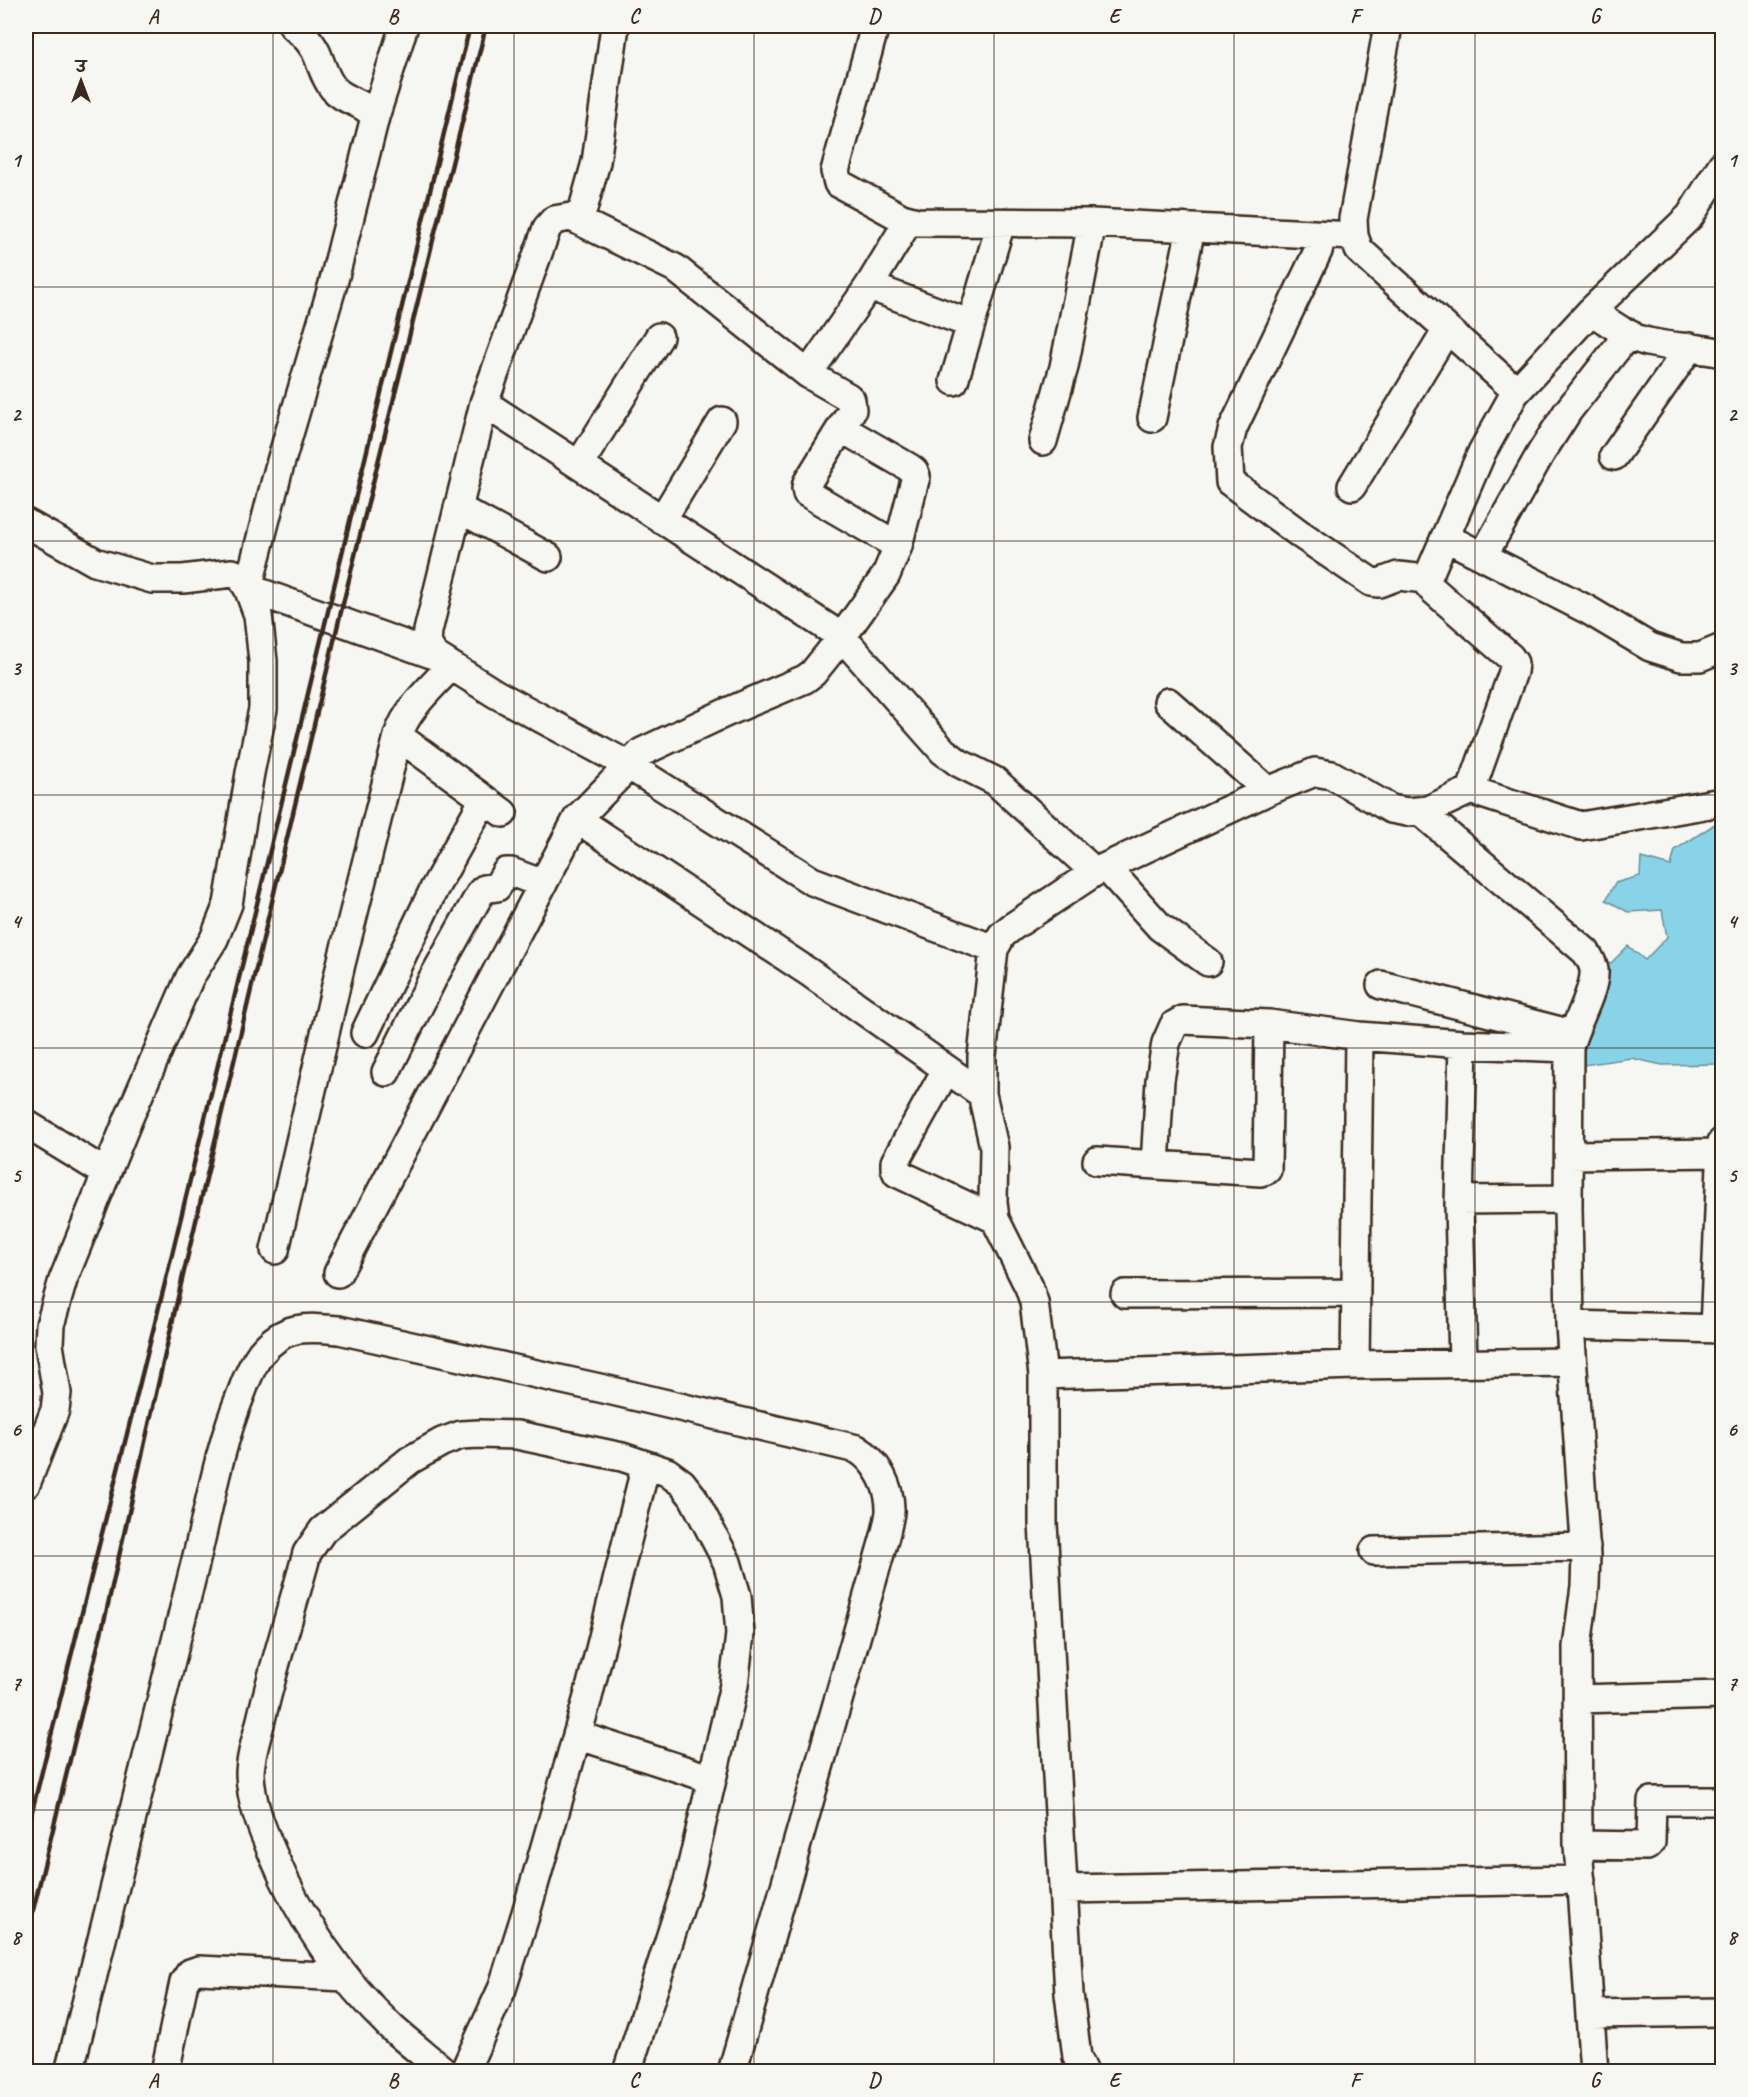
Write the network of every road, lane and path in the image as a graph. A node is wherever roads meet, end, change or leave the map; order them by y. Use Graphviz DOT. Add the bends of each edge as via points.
graph roads {
  1 [pos="293,26"];
  2 [pos="404,26"];
  3 [pos="615,26"];
  4 [pos="875,26"];
  5 [pos="1388,26"];
  6 [pos="375,117"];
  7 [pos="1722,165"];
  8 [pos="580,220"];
  9 [pos="909,220"];
  10 [pos="1001,223"];
  11 [pos="1092,224"];
  12 [pos="1191,228"];
  13 [pos="1322,235"];
  14 [pos="1354,236"];
  15 [pos="868,286"];
  16 [pos="1591,311"];
  17 [pos="971,324"];
  18 [pos="1447,329"];
  19 [pos="1629,333"];
  20 [pos="659,337"];
  21 [pos="1690,347"];
  22 [pos="1722,354"];
  23 [pos="808,374"];
  24 [pos="954,381"];
  25 [pos="1515,393"];
  26 [pos="484,403"];
  27 [pos="1152,418"];
  28 [pos="722,421"];
  29 [pos="841,428"];
  30 [pos="1043,441"];
  31 [pos="1614,456"];
  32 [pos="579,465"];
  33 [pos="1352,486"];
  34 [pos="458,508"];
  35 [pos="662,520"];
  36 [pos="26,523"];
  37 [pos="1445,537"];
  38 [pos="898,546"];
  39 [pos="1483,556"];
  40 [pos="548,558"];
  41 [pos="1427,579"];
  42 [pos="248,588"];
  43 [pos="842,637"];
  44 [pos="1722,648"];
  45 [pos="443,660"];
  46 [pos="1168,702"];
  47 [pos="398,736"];
  48 [pos="628,765"];
  49 [pos="1473,789"];
  50 [pos="1268,790"];
  51 [pos="1722,802"];
  52 [pos="1421,812"];
  53 [pos="577,819"];
  54 [pos="1101,869"];
  55 [pos="543,884"];
  56 [pos="994,949"];
  57 [pos="1208,962"];
  58 [pos="1381,985"];
  59 [pos="1269,1024"];
  60 [pos="365,1033"];
  61 [pos="1359,1036"];
  62 [pos="1571,1041"];
  63 [pos="1463,1044"];
  64 [pos="946,1070"];
  65 [pos="386,1072"];
  66 [pos="982,1094"];
  67 [pos="26,1124"];
  68 [pos="1722,1142"];
  69 [pos="1722,1153"];
  70 [pos="1569,1155"];
  71 [pos="1097,1161"];
  72 [pos="1155,1165"];
  73 [pos="106,1173"];
  74 [pos="1568,1199"];
  75 [pos="1459,1200"];
  76 [pos="995,1219"];
  77 [pos="275,1250"];
  78 [pos="338,1273"];
  79 [pos="1356,1293"];
  80 [pos="1125,1294"];
  81 [pos="1570,1325"];
  82 [pos="1718,1329"];
  83 [pos="1572,1362"];
  84 [pos="1463,1363"];
  85 [pos="1355,1365"];
  86 [pos="1043,1375"];
  87 [pos="646,1465"];
  88 [pos="26,1484"];
  89 [pos="1586,1547"];
  90 [pos="1374,1551"];
  91 [pos="1722,1695"];
  92 [pos="1576,1699"];
  93 [pos="577,1735"];
  94 [pos="712,1779"];
  95 [pos="1722,1801"];
  96 [pos="1578,1845"];
  97 [pos="1581,1880"];
  98 [pos="1063,1889"];
  99 [pos="346,1977"];
  100 [pos="1722,2013"];
  101 [pos="1590,2014"];
  102 [pos="69,2072"];
  103 [pos="165,2072"];
  104 [pos="445,2072"];
  105 [pos="464,2072"];
  106 [pos="627,2072"];
  107 [pos="732,2072"];
  108 [pos="1084,2072"];
  109 [pos="1594,2072"];
  1 -- 6 [label="street" via="307,37 334,89 368,108"];
  2 -- 6 [label="street"];
  3 -- 8 [label="street" via="596,162"];
  4 -- 9 [label="street" via="834,171 838,183"];
  5 -- 14 [label="street" via="1353,219"];
  6 -- 42 [label="street"];
  7 -- 16 [label="street" via="1690,216"];
  8 -- 23 [label="street" via="675,268"];
  8 -- 26 [label="street" via="554,220 547,228"];
  9 -- 10 [label="street"];
  9 -- 15 [label="street"];
  10 -- 11 [label="street"];
  10 -- 17 [label="street"];
  11 -- 12 [label="street"];
  11 -- 30 [label="street" via="1064,367"];
  12 -- 13 [label="street"];
  12 -- 27 [label="street"];
  13 -- 14 [label="street"];
  13 -- 41 [label="street" via="1318,251 1233,428 1228,447 1230,482 1371,582 1398,576"];
  14 -- 18 [label="street" via="1359,250"];
  15 -- 17 [label="street"];
  15 -- 23 [label="street"];
  16 -- 19 [label="street"];
  16 -- 25 [label="street"];
  17 -- 24 [label="street"];
  18 -- 25 [label="street"];
  18 -- 33 [label="street"];
  19 -- 21 [label="street" via="1647,342"];
  19 -- 39 [label="street" via="1568,411"];
  20 -- 32 [label="street"];
  21 -- 22 [label="street"];
  21 -- 31 [label="street"];
  23 -- 29 [label="street" via="851,400 852,410"];
  25 -- 37 [label="street" via="1482,452"];
  26 -- 32 [label="street"];
  26 -- 34 [label="street"];
  28 -- 35 [label="street"];
  29 -- 38 [label="street" via="914,471 916,477"];
  29 -- 38 [label="street" via="807,483 807,493"];
  32 -- 35 [label="street"];
  34 -- 40 [label="street"];
  34 -- 45 [label="street" via="428,631 427,643"];
  35 -- 43 [label="street"];
  36 -- 42 [label="street" via="94,562 152,579 232,573 240,576"];
  37 -- 39 [label="street"];
  37 -- 41 [label="street"];
  38 -- 43 [label="street" via="886,576"];
  39 -- 44 [label="street" via="1650,647 1681,657 1700,657"];
  41 -- 49 [label="street" via="1432,590 1514,663"];
  42 -- 45 [label="street"];
  42 -- 73 [label="street" via="258,615 263,709 228,904 214,939 190,976"];
  43 -- 48 [label="street" via="805,679 642,752"];
  43 -- 54 [label="street" via="943,751 995,781"];
  45 -- 47 [label="street"];
  45 -- 48 [label="street" via="496,694"];
  46 -- 50 [label="street"];
  47 -- 60 [label="street" via="494,806 434,889"];
  47 -- 77 [label="street"];
  48 -- 53 [label="street"];
  48 -- 56 [label="street" via="812,881"];
  49 -- 51 [label="street" via="1581,826"];
  49 -- 52 [label="street"];
  50 -- 52 [label="street" via="1324,772 1391,808"];
  50 -- 54 [label="street"];
  52 -- 62 [label="street" via="1586,952 1594,971 1592,986"];
  53 -- 55 [label="street"];
  53 -- 64 [label="street" via="810,973"];
  54 -- 56 [label="street" via="1002,934"];
  54 -- 57 [label="street" via="1160,927"];
  55 -- 65 [label="street" via="506,872 497,887 481,892"];
  55 -- 78 [label="street"];
  56 -- 66 [label="street" via="982,1056"];
  58 -- 62 [label="street"];
  59 -- 61 [label="street"];
  59 -- 72 [label="street" via="1184,1020 1174,1024 1166,1043 1160,1080"];
  59 -- 72 [label="street" via="1267,1170"];
  61 -- 63 [label="street"];
  61 -- 79 [label="street"];
  62 -- 63 [label="street"];
  62 -- 70 [label="street"];
  63 -- 75 [label="street"];
  64 -- 66 [label="street"];
  64 -- 76 [label="street" via="895,1168 897,1173"];
  66 -- 76 [label="street" via="994,1147"];
  67 -- 73 [label="street"];
  68 -- 69 [label="street"];
  69 -- 70 [label="street"];
  69 -- 82 [label="street"];
  70 -- 74 [label="street"];
  71 -- 72 [label="street"];
  73 -- 88 [label="street" via="63,1280 50,1325 55,1410"];
  74 -- 75 [label="street"];
  74 -- 81 [label="street"];
  75 -- 84 [label="street"];
  76 -- 86 [label="street" via="1034,1302"];
  79 -- 80 [label="street"];
  79 -- 85 [label="street"];
  81 -- 82 [label="street"];
  81 -- 83 [label="street"];
  83 -- 84 [label="street"];
  83 -- 89 [label="street"];
  84 -- 85 [label="street"];
  85 -- 86 [label="street"];
  86 -- 98 [label="street" via="1043,1523"];
  87 -- 93 [label="street"];
  87 -- 94 [label="street" via="667,1472 693,1497 728,1562 737,1596 740,1634 734,1685"];
  87 -- 99 [label="street" via="517,1435 460,1435 410,1460 323,1530 312,1544 273,1672 250,1772 259,1821 285,1884"];
  89 -- 90 [label="street"];
  89 -- 92 [label="street"];
  91 -- 92 [label="street"];
  92 -- 96 [label="street"];
  93 -- 94 [label="street"];
  93 -- 105 [label="street" via="502,1989"];
  94 -- 106 [label="street" via="688,1882"];
  95 -- 96 [label="street" via="1652,1801 1651,1842 1647,1846"];
  96 -- 97 [label="street"];
  97 -- 98 [label="street"];
  97 -- 101 [label="street"];
  98 -- 108 [label="street" via="1069,1994 1077,2057"];
  99 -- 103 [label="street" via="199,1970 190,1973 184,1982"];
  99 -- 104 [label="street" via="393,2029"];
  100 -- 101 [label="street"];
  101 -- 109 [label="street"];
  102 -- 107 [label="street" via="219,1455 244,1384 260,1355 272,1341 305,1327 339,1330 857,1449 868,1456 882,1478 890,1511 885,1536"];
}
